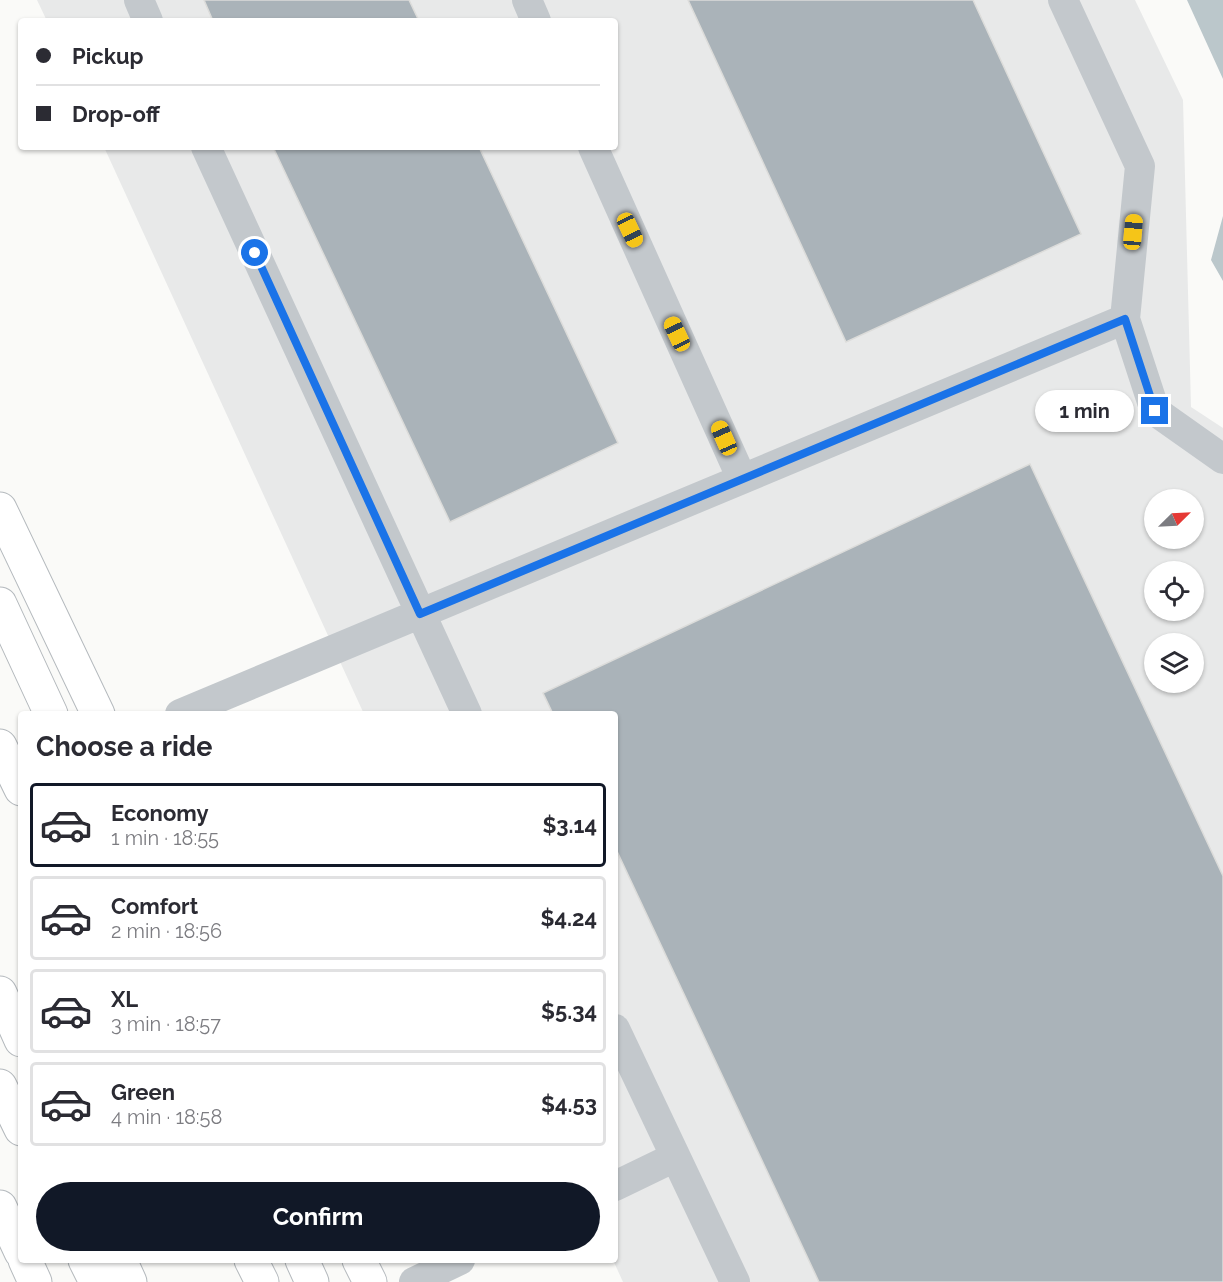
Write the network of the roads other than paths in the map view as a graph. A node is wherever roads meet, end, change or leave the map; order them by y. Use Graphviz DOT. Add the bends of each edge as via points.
graph roads {
  1 [pos="139,0"];
  2 [pos="527,0"];
  3 [pos="1063,0"];
  4 [pos="147,18"];
  5 [pos="535,18"];
  6 [pos="207,150"];
  7 [pos="594,150"];
  8 [pos="1125,319"];
  9 [pos="1223,459"];
  10 [pos="742,479"];
  11 [pos="0,509"];
  12 [pos="0,604"];
  13 [pos="420,614"];
  14 [pos="50,711"];
  15 [pos="97,711"];
  16 [pos="187,711"];
  17 [pos="466,711"];
  18 [pos="0,746"];
  19 [pos="18,783"];
  20 [pos="0,993"];
  21 [pos="18,1033"];
  22 [pos="618,1035"];
  23 [pos="0,1086"];
  24 [pos="18,1123"];
  25 [pos="675,1157"];
  26 [pos="618,1185"];
  27 [pos="0,1207"];
  28 [pos="18,1246"];
  29 [pos="26,1263"];
  30 [pos="86,1263"];
  31 [pos="121,1263"];
  32 [pos="252,1263"];
  33 [pos="303,1263"];
  34 [pos="360,1263"];
  35 [pos="454,1263"];
  36 [pos="35,1282"];
  37 [pos="96,1282"];
  38 [pos="130,1282"];
  39 [pos="262,1282"];
  40 [pos="312,1282"];
  41 [pos="370,1282"];
  42 [pos="414,1282"];
  43 [pos="735,1282"];
  1 -- 4 [label="lane"];
  2 -- 5 [label="lane"];
  3 -- 8 [label="lane" via="1140,166"];
  6 -- 13 [label="lane"];
  7 -- 10 [label="lane"];
  8 -- 9 [label="lane" via="1155,411"];
  8 -- 10 [label="lane"];
  10 -- 13 [label="lane"];
  11 -- 15 [label="main road"];
  12 -- 14 [label="main road"];
  13 -- 16 [label="lane"];
  13 -- 17 [label="lane"];
  18 -- 19 [label="main road"];
  20 -- 21 [label="main road"];
  22 -- 25 [label="lane"];
  23 -- 24 [label="main road"];
  25 -- 26 [label="lane"];
  25 -- 43 [label="lane"];
  27 -- 28 [label="main road"];
  29 -- 36 [label="main road"];
  30 -- 37 [label="main road"];
  31 -- 38 [label="main road"];
  32 -- 39 [label="main road"];
  33 -- 40 [label="main road"];
  34 -- 41 [label="main road"];
  35 -- 42 [label="lane"];
}
